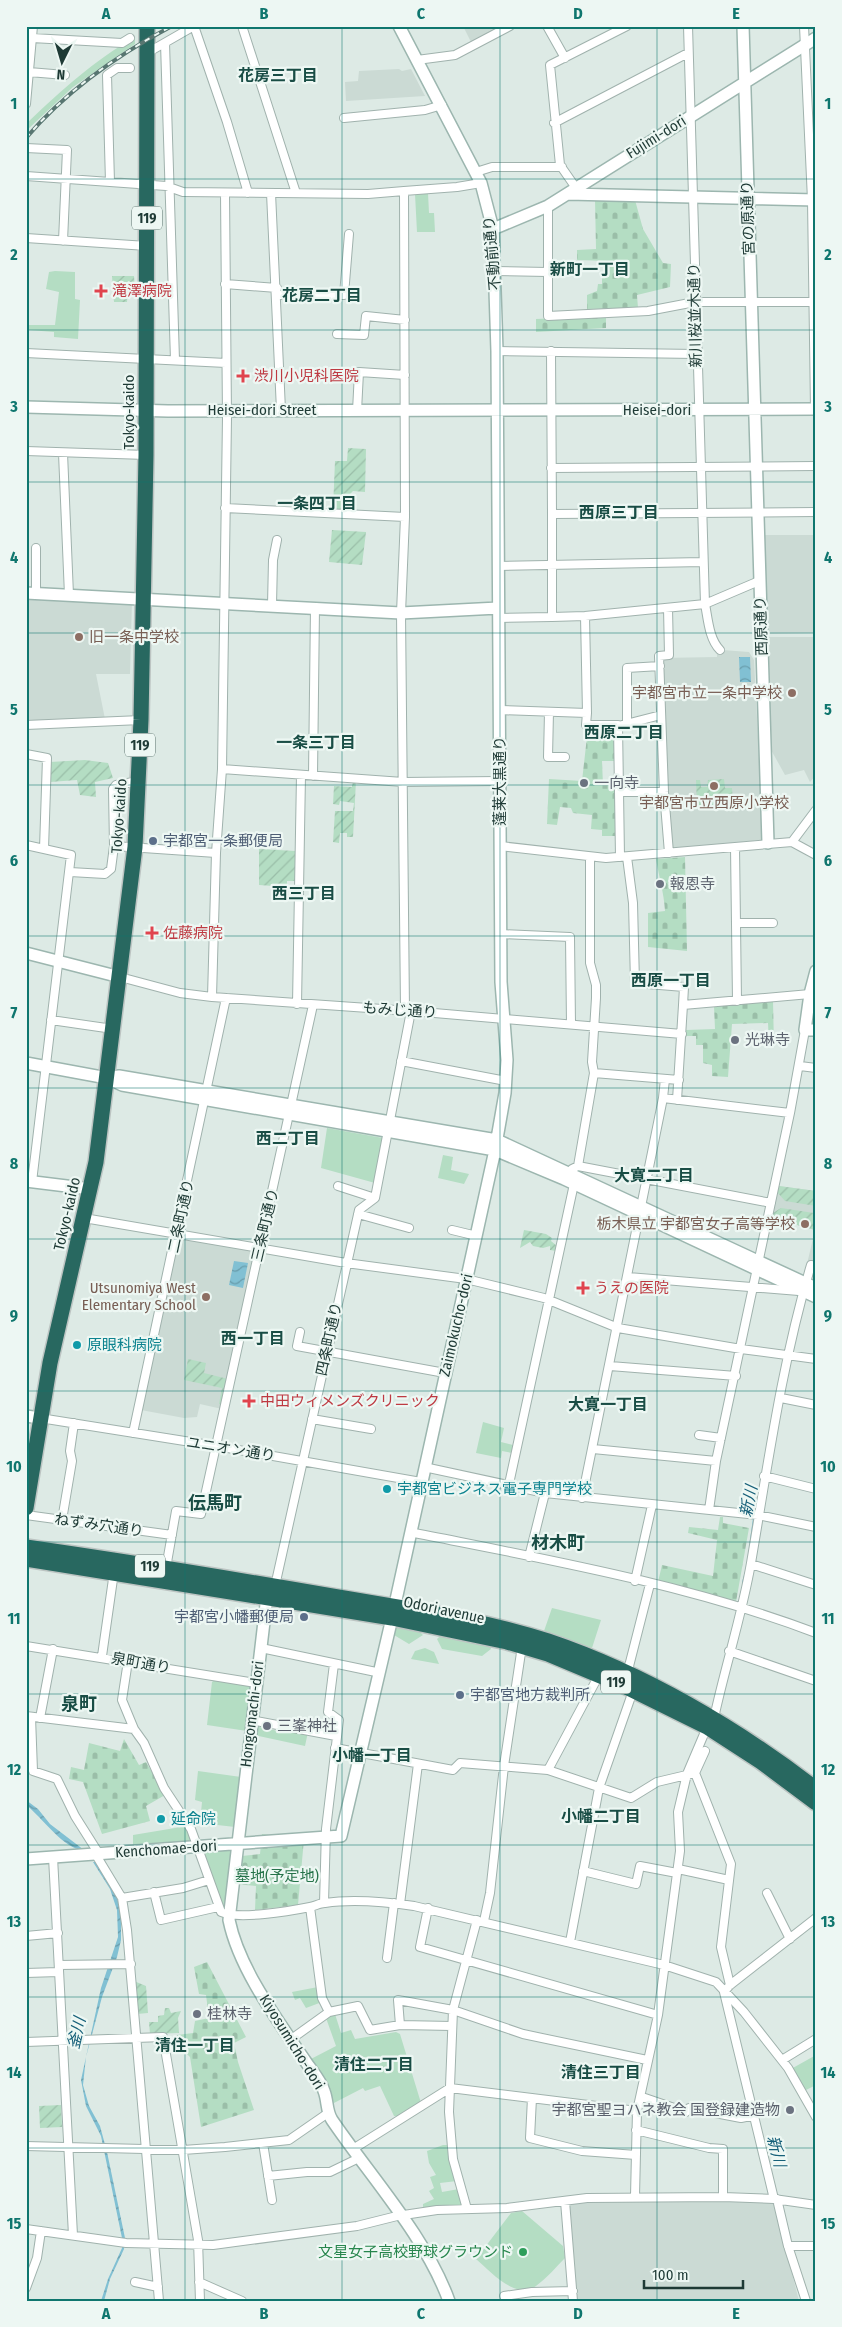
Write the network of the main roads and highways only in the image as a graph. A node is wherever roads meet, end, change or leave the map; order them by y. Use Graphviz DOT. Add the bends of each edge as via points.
graph roads {
  1 [pos="147,26"];
  2 [pos="33,1417"];
  3 [pos="26,1506"];
  4 [pos="26,1547"];
  5 [pos="26,1559"];
  6 [pos="271,1591"];
  7 [pos="523,1640"];
  8 [pos="630,1682"];
  9 [pos="711,1723"];
  10 [pos="816,1789"];
  11 [pos="816,1803"];
  1 -- 2 [label="highway, Tokyo-kaido / 119" via="144,598 135,847 91,1188"];
  2 -- 3 [label="highway, Tokyo-kaido / 119"];
  4 -- 6 [label="highway, Odori avenue / 119" via="166,1568"];
  5 -- 6 [label="highway, Odori avenue / 119"];
  6 -- 7 [label="highway, Odori avenue / 119" via="393,1612"];
  7 -- 8 [label="highway, Odori avenue / 119" via="600,1674"];
  7 -- 8 [label="highway, Odori avenue / 119" via="572,1650"];
  8 -- 9 [label="highway, Odori avenue / 119"];
  9 -- 10 [label="highway, Odori avenue / 119" via="753,1742"];
  9 -- 11 [label="highway, Odori avenue / 119"];
}
